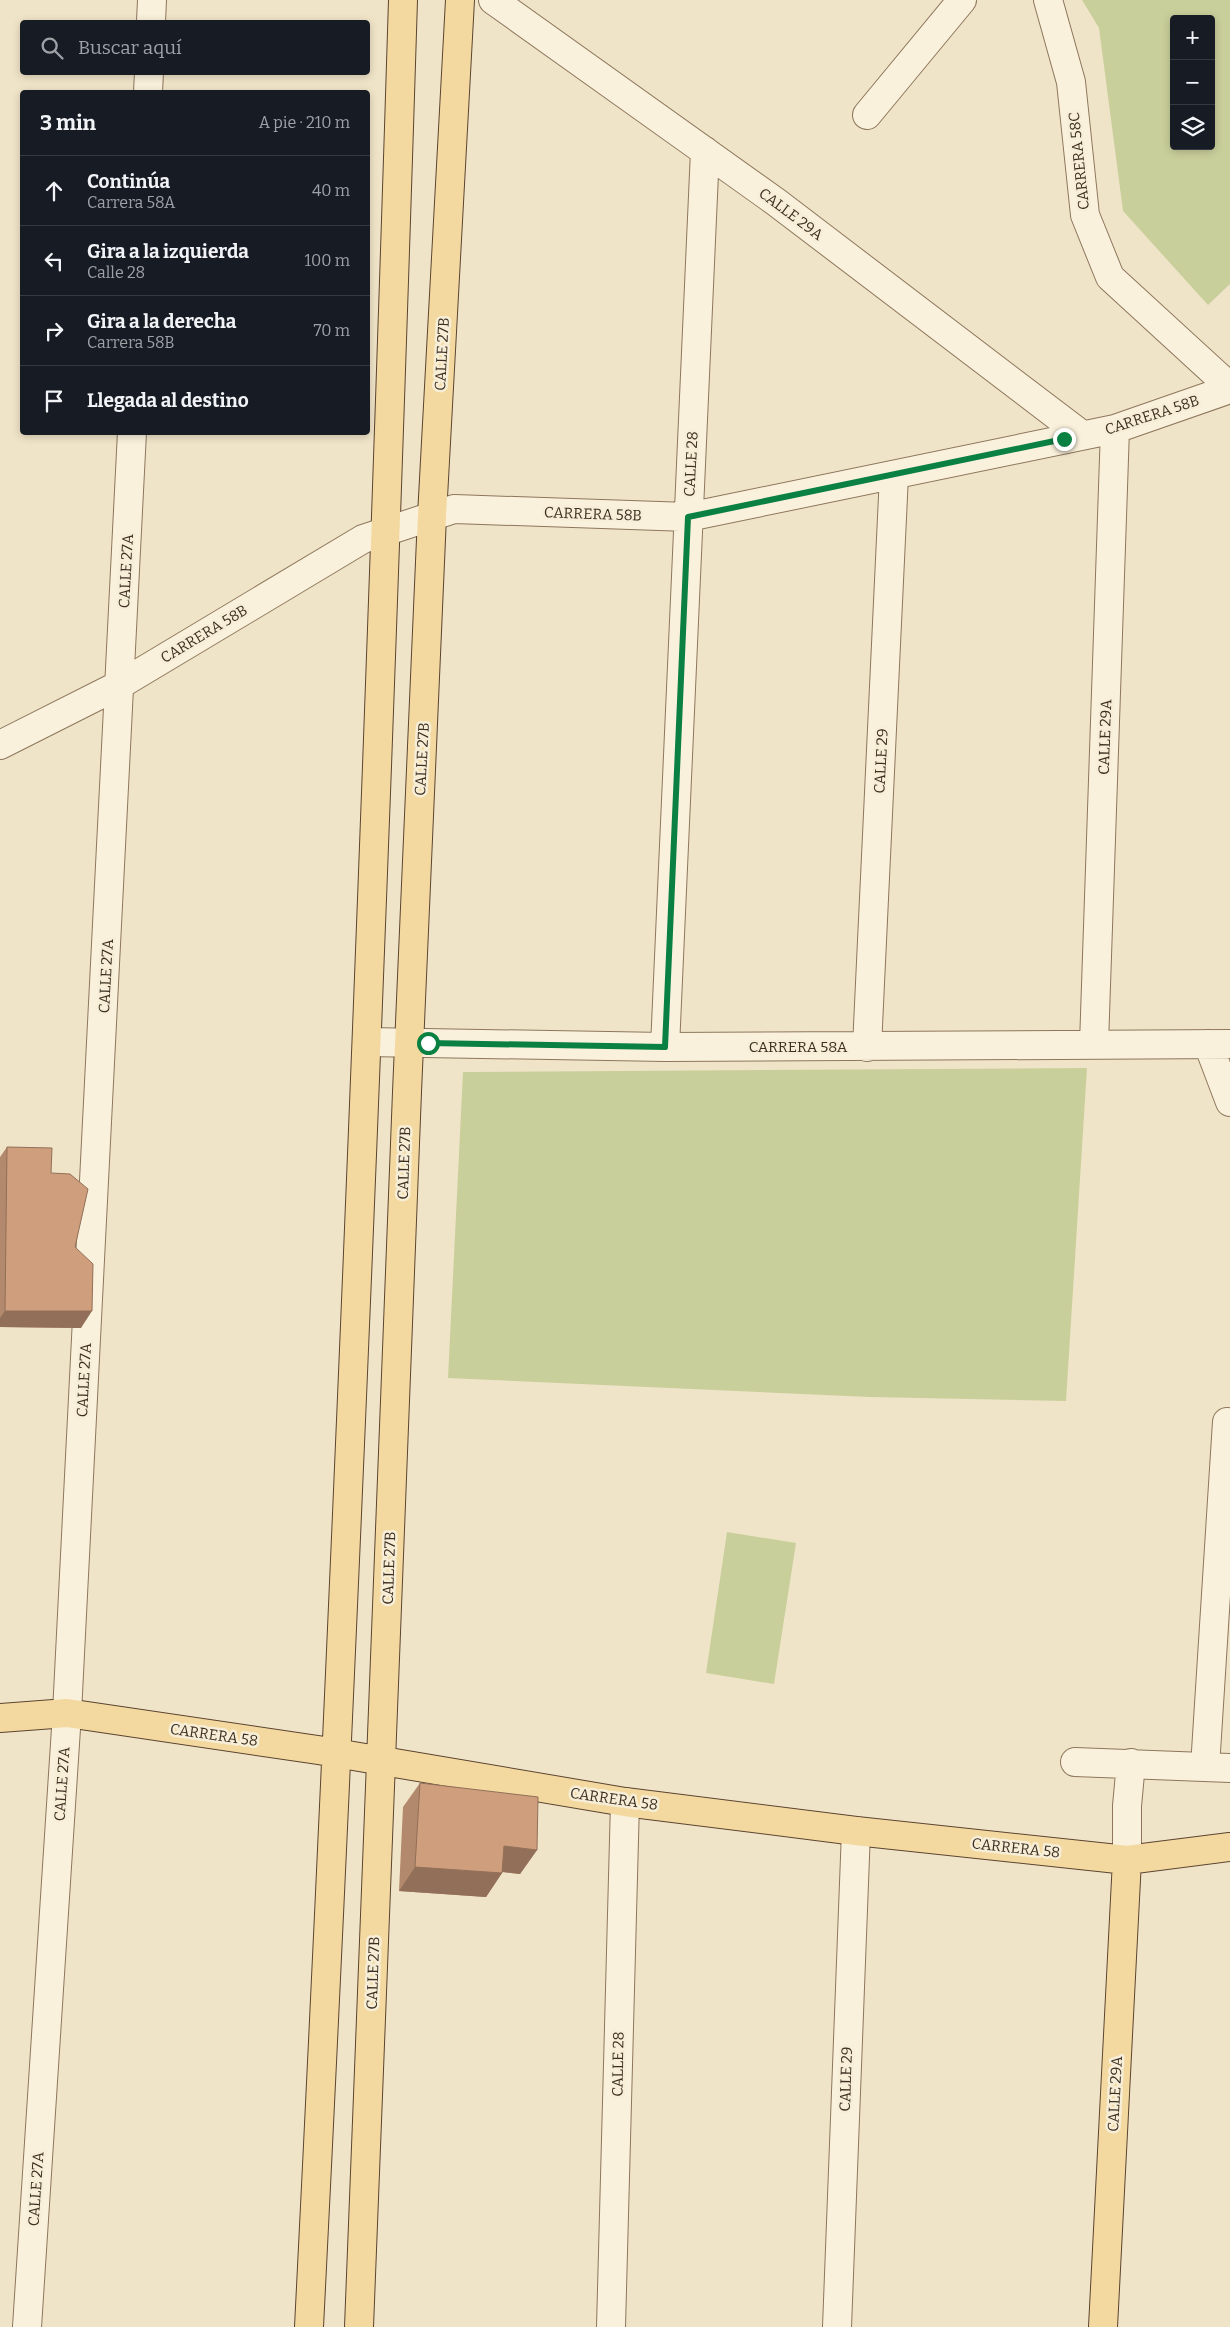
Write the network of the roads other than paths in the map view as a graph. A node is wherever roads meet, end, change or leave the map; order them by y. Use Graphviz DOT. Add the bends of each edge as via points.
graph roads {
  1 [pos="152,0"];
  2 [pos="403,0"];
  3 [pos="460,0"];
  4 [pos="493,0"];
  5 [pos="962,0"];
  6 [pos="1048,0"];
  7 [pos="151,20"];
  8 [pos="149,75"];
  9 [pos="148,90"];
  10 [pos="868,115"];
  11 [pos="705,152"];
  12 [pos="1230,388"];
  13 [pos="1115,429"];
  14 [pos="132,435"];
  15 [pos="1082,435"];
  16 [pos="894,475"];
  17 [pos="432,516"];
  18 [pos="688,517"];
  19 [pos="387,531"];
  20 [pos="121,684"];
  21 [pos="0,745"];
  22 [pos="366,1042"];
  23 [pos="409,1043"];
  24 [pos="1094,1044"];
  25 [pos="1219,1044"];
  26 [pos="665,1047"];
  27 [pos="867,1047"];
  28 [pos="1230,1102"];
  29 [pos="1227,1422"];
  30 [pos="67,1713"];
  31 [pos="0,1718"];
  32 [pos="337,1753"];
  33 [pos="382,1762"];
  34 [pos="1075,1762"];
  35 [pos="1131,1763"];
  36 [pos="1217,1768"];
  37 [pos="625,1802"];
  38 [pos="856,1831"];
  39 [pos="1230,1847"];
  40 [pos="1127,1860"];
  41 [pos="26,2327"];
  42 [pos="309,2327"];
  43 [pos="359,2327"];
  44 [pos="611,2327"];
  45 [pos="837,2327"];
  46 [pos="1103,2327"];
  1 -- 7 [label="street"];
  2 -- 19 [label="main road"];
  3 -- 17 [label="main road, CALLE 27B"];
  4 -- 11 [label="street, CALLE 29A"];
  5 -- 10 [label="street"];
  6 -- 12 [label="street, CARRERA 58C" via="1071,82 1084,215 1110,277"];
  8 -- 9 [label="street"];
  11 -- 15 [label="street, CALLE 29A" via="776,202"];
  11 -- 18 [label="street, CALLE 28"];
  12 -- 13 [label="street, CARRERA 58B"];
  13 -- 15 [label="street, CARRERA 58B"];
  13 -- 24 [label="street, CALLE 29A"];
  14 -- 20 [label="street, CALLE 27A"];
  15 -- 16 [label="street, CARRERA 58B"];
  16 -- 18 [label="street, CARRERA 58B"];
  16 -- 27 [label="street, CALLE 29"];
  17 -- 18 [label="street, CARRERA 58B" via="454,509"];
  17 -- 19 [label="street, CARRERA 58B"];
  17 -- 23 [label="main road, CALLE 27B"];
  18 -- 26 [label="street, CALLE 28"];
  19 -- 20 [label="street, CARRERA 58B" via="363,539"];
  19 -- 22 [label="main road"];
  20 -- 21 [label="street, CARRERA 58B"];
  20 -- 30 [label="street, CALLE 27A"];
  22 -- 23 [label="street, CARRERA 58A"];
  22 -- 32 [label="main road"];
  23 -- 26 [label="street, CARRERA 58A"];
  23 -- 33 [label="main road, CALLE 27B"];
  24 -- 25 [label="street, CARRERA 58A"];
  24 -- 27 [label="street, CARRERA 58A"];
  25 -- 28 [label="street"];
  26 -- 27 [label="street, CARRERA 58A"];
  29 -- 36 [label="street"];
  30 -- 31 [label="main road, CARRERA 58"];
  30 -- 32 [label="main road, CARRERA 58"];
  30 -- 41 [label="street, CALLE 27A"];
  32 -- 33 [label="main road, CARRERA 58"];
  32 -- 42 [label="main road"];
  33 -- 37 [label="main road, CARRERA 58"];
  33 -- 43 [label="main road, CALLE 27B"];
  34 -- 35 [label="street"];
  35 -- 36 [label="street"];
  35 -- 40 [label="street"];
  37 -- 38 [label="main road, CARRERA 58"];
  37 -- 44 [label="street, CALLE 28"];
  38 -- 40 [label="main road, CARRERA 58"];
  38 -- 45 [label="street, CALLE 29"];
  39 -- 40 [label="main road, CARRERA 58"];
  40 -- 46 [label="main road, CALLE 29A"];
}
